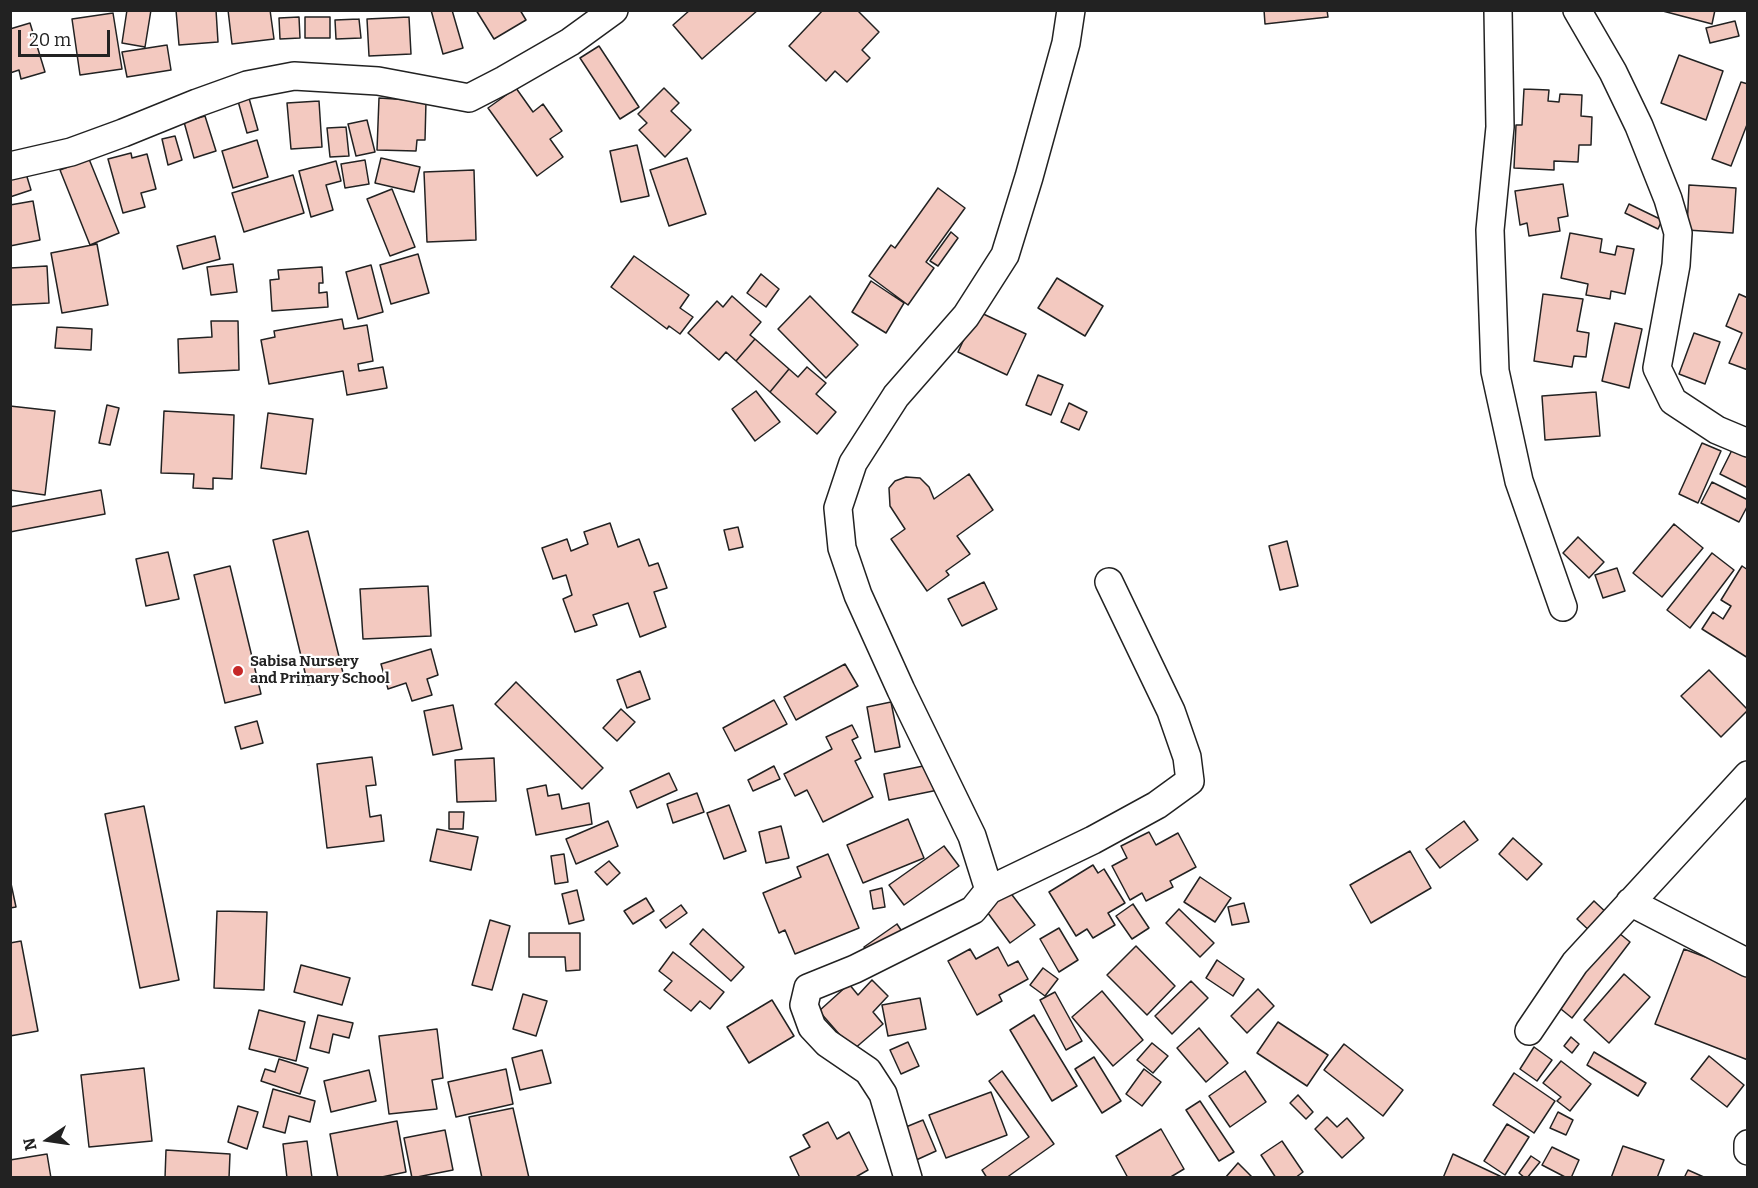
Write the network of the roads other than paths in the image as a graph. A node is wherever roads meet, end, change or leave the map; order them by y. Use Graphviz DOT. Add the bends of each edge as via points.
graph roads {
  1 [pos="614,10"];
  2 [pos="1071,10"];
  3 [pos="1498,10"];
  4 [pos="1577,10"];
  5 [pos="10,166"];
  6 [pos="1748,443"];
  7 [pos="1109,582"];
  8 [pos="1563,608"];
  9 [pos="1748,775"];
  10 [pos="989,890"];
  11 [pos="1630,902"];
  12 [pos="1748,963"];
  13 [pos="1529,1031"];
  14 [pos="1748,1144"];
  15 [pos="1748,1151"];
  16 [pos="908,1178"];
  1 -- 5 [label="street" via="570,42 469,98 378,81 294,76 247,85 71,152"];
  2 -- 10 [label="street" via="1066,43 1005,255 966,316 896,396 853,463 838,508 842,548 858,595 972,836"];
  3 -- 8 [label="street" via="1500,127 1490,230 1495,371 1519,482"];
  4 -- 6 [label="street" via="1639,126 1678,233 1657,368 1673,401 1718,430"];
  7 -- 10 [label="street" via="1171,711 1187,757 1190,781 1157,805 1102,835"];
  9 -- 11 [label="street"];
  10 -- 16 [label="street" via="973,910 808,988 804,1005 813,1027 827,1043 868,1071 883,1094"];
  11 -- 12 [label="street"];
  11 -- 13 [label="street" via="1575,963"];
  14 -- 15 [label="street"];
}
